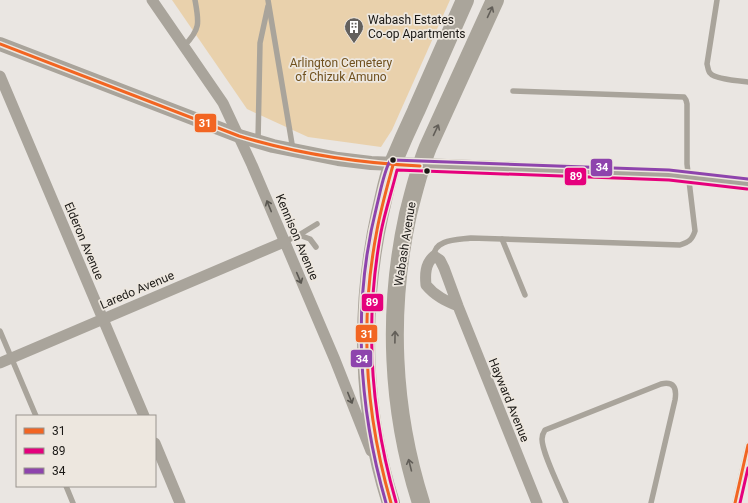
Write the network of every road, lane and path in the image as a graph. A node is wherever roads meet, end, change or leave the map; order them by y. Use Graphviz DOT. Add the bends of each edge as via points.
graph roads {
  1 [pos="152,0"];
  2 [pos="194,0"];
  3 [pos="465,0"];
  4 [pos="495,0"];
  5 [pos="717,0"];
  6 [pos="268,2"];
  7 [pos="0,44"];
  8 [pos="184,46"];
  9 [pos="0,76"];
  10 [pos="748,82"];
  11 [pos="513,91"];
  12 [pos="239,136"];
  13 [pos="258,142"];
  14 [pos="293,150"];
  15 [pos="392,165"];
  16 [pos="420,166"];
  17 [pos="689,177"];
  18 [pos="748,184"];
  19 [pos="317,224"];
  20 [pos="300,235"];
  21 [pos="502,239"];
  22 [pos="284,242"];
  23 [pos="316,247"];
  24 [pos="434,256"];
  25 [pos="525,295"];
  26 [pos="458,306"];
  27 [pos="102,318"];
  28 [pos="0,331"];
  29 [pos="12,358"];
  30 [pos="0,363"];
  31 [pos="36,415"];
  32 [pos="144,415"];
  33 [pos="156,445"];
  34 [pos="748,445"];
  35 [pos="66,487"];
  36 [pos="391,501"];
  37 [pos="73,503"];
  38 [pos="180,503"];
  39 [pos="421,503"];
  40 [pos="537,503"];
  41 [pos="566,503"];
  42 [pos="652,503"];
  43 [pos="735,503"];
  1 -- 8 [label="street, Kennison Avenue"];
  2 -- 8 [label="lane" via="198,15 197,30"];
  3 -- 15 [label="main road"];
  16 -- 4 [label="main road, Wabash Avenue, one-way"];
  5 -- 10 [label="lane" via="707,64 709,72 717,77"];
  6 -- 13 [label="lane" via="260,43"];
  6 -- 14 [label="lane"];
  7 -- 12 [label="street"];
  8 -- 12 [label="street, Kennison Avenue" via="223,103"];
  9 -- 27 [label="street, Elderon Avenue"];
  11 -- 17 [label="lane" via="684,97 687,104 686,164"];
  12 -- 13 [label="street"];
  22 -- 12 [label="street, Kennison Avenue, one-way"];
  13 -- 14 [label="street"];
  14 -- 15 [label="street"];
  15 -- 16 [label="street"];
  15 -- 36 [label="main road" via="375,238 366,313 366,355 373,426"];
  16 -- 17 [label="street"];
  39 -- 16 [label="main road, Wabash Avenue, one-way" via="400,421 394,350 400,256"];
  17 -- 18 [label="street"];
  17 -- 21 [label="lane" via="695,231 693,238 687,243 680,245"];
  19 -- 20 [label="lane"];
  20 -- 22 [label="lane"];
  20 -- 23 [label="lane" via="310,239"];
  21 -- 24 [label="lane" via="450,240 436,247"];
  21 -- 25 [label="lane"];
  22 -- 27 [label="street, Laredo Avenue"];
  22 -- 36 [label="street, Kennison Avenue, one-way" via="335,360"];
  24 -- 26 [label="street, Hayward Avenue" via="440,260 444,268"];
  24 -- 26 [label="street" via="426,269 426,285 444,300"];
  26 -- 40 [label="street, Hayward Avenue"];
  27 -- 29 [label="street, Laredo Avenue"];
  27 -- 32 [label="street, Elderon Avenue"];
  28 -- 29 [label="lane"];
  29 -- 30 [label="street, Laredo Avenue"];
  29 -- 31 [label="lane"];
  33 -- 38 [label="street"];
  34 -- 43 [label="lane"];
  35 -- 37 [label="lane"];
  41 -- 42 [label="lane" via="545,452 542,440 545,430 667,382 674,387 676,396"];
}
